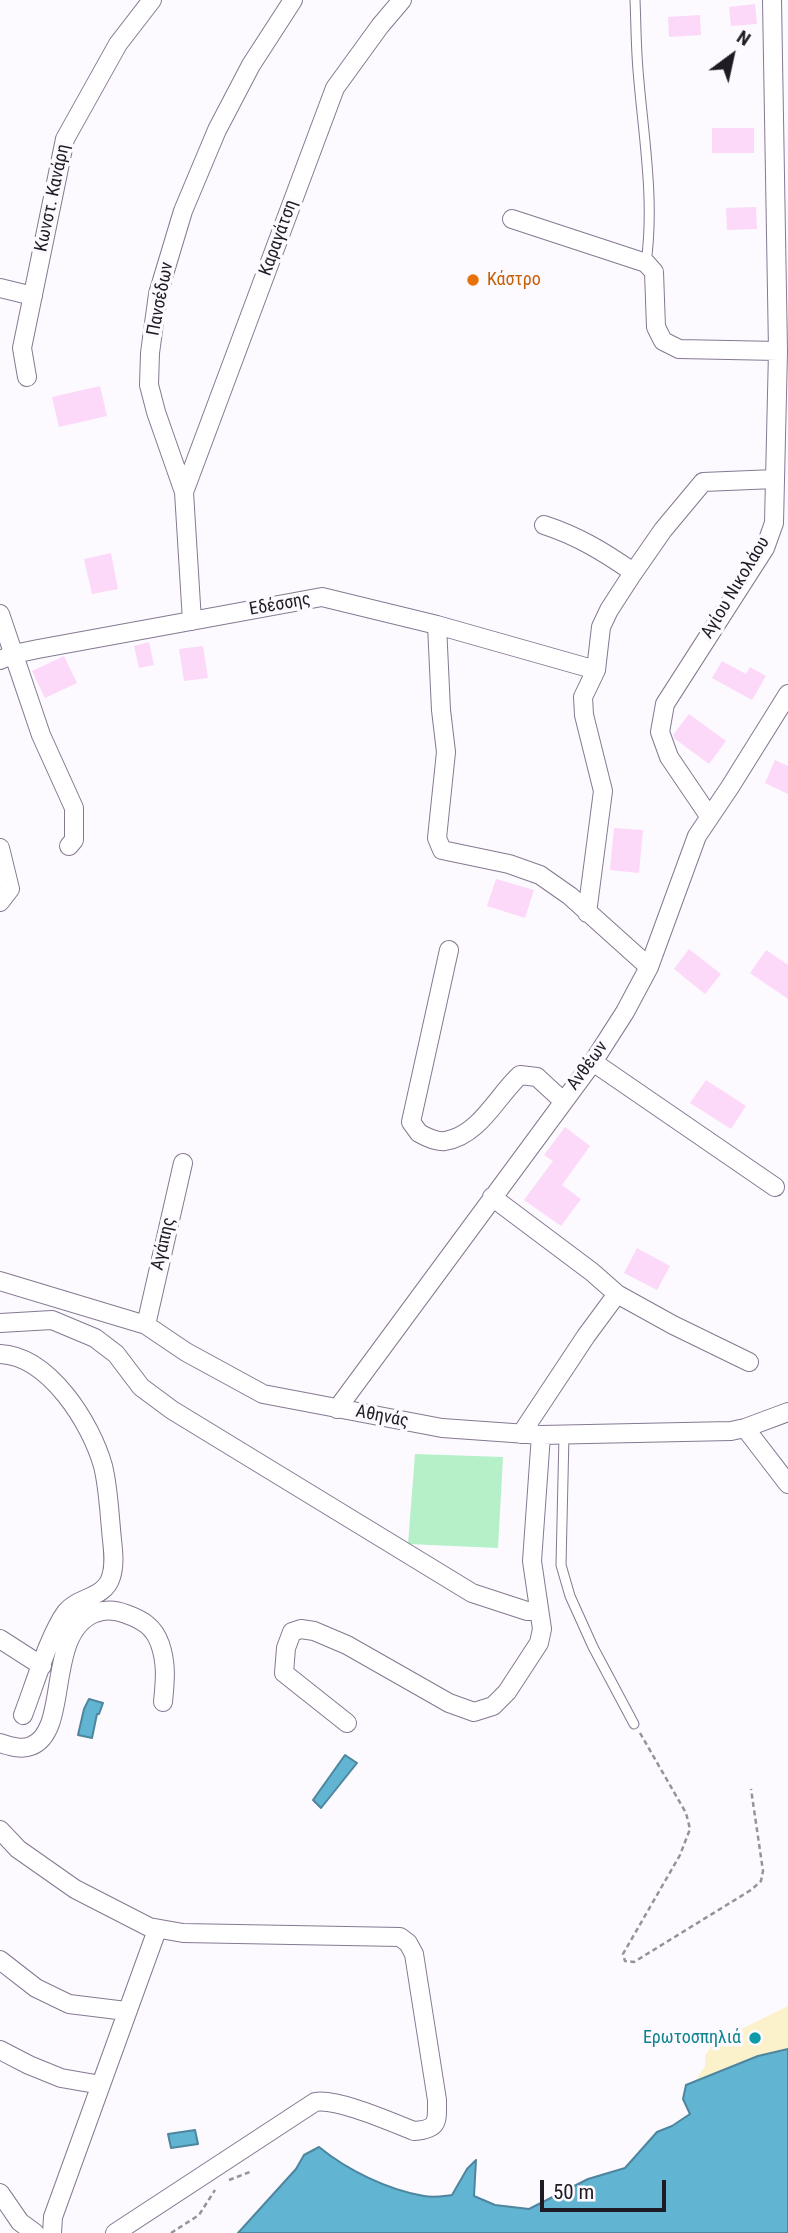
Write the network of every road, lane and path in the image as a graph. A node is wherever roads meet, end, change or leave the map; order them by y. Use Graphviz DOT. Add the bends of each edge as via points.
graph roads {
  1 [pos="152,0"];
  2 [pos="293,0"];
  3 [pos="402,0"];
  4 [pos="635,0"];
  5 [pos="772,0"];
  6 [pos="781,126"];
  7 [pos="512,219"];
  8 [pos="646,263"];
  9 [pos="0,288"];
  10 [pos="33,296"];
  11 [pos="778,351"];
  12 [pos="27,377"];
  13 [pos="783,412"];
  14 [pos="775,479"];
  15 [pos="184,492"];
  16 [pos="544,525"];
  17 [pos="633,572"];
  18 [pos="0,614"];
  19 [pos="192,621"];
  20 [pos="437,625"];
  21 [pos="7,657"];
  22 [pos="596,670"];
  23 [pos="788,694"];
  24 [pos="709,816"];
  25 [pos="69,846"];
  26 [pos="0,848"];
  27 [pos="0,902"];
  28 [pos="587,913"];
  29 [pos="449,950"];
  30 [pos="649,967"];
  31 [pos="593,1062"];
  32 [pos="563,1101"];
  33 [pos="183,1163"];
  34 [pos="775,1187"];
  35 [pos="492,1197"];
  36 [pos="0,1281"];
  37 [pos="617,1294"];
  38 [pos="0,1323"];
  39 [pos="146,1325"];
  40 [pos="0,1354"];
  41 [pos="749,1362"];
  42 [pos="337,1409"];
  43 [pos="788,1412"];
  44 [pos="745,1428"];
  45 [pos="521,1434"];
  46 [pos="564,1435"];
  47 [pos="541,1436"];
  48 [pos="788,1484"];
  49 [pos="539,1611"];
  50 [pos="0,1639"];
  51 [pos="42,1665"];
  52 [pos="163,1702"];
  53 [pos="23,1715"];
  54 [pos="347,1723"];
  55 [pos="634,1724"];
  56 [pos="0,1743"];
  57 [pos="751,1789"];
  58 [pos="0,1830"];
  59 [pos="157,1930"];
  60 [pos="0,1960"];
  61 [pos="126,2011"];
  62 [pos="0,2050"];
  63 [pos="101,2085"];
  64 [pos="250,2172"];
  65 [pos="0,2193"];
  66 [pos="35,2233"];
  67 [pos="52,2233"];
  68 [pos="115,2233"];
  69 [pos="171,2233"];
  1 -- 10 [label="street, Κωνστ. Κανάρη" via="118,44 65,139"];
  2 -- 15 [label="street, Πανσέδων" via="217,130 183,211 158,294 149,385"];
  3 -- 15 [label="street, Καραγάτση" via="335,88"];
  4 -- 8 [label="lane" via="646,141"];
  5 -- 6 [label="street, Αγίου Νικολάου"];
  6 -- 11 [label="street, Αγίου Νικολάου"];
  7 -- 8 [label="street"];
  8 -- 11 [label="street" via="654,272 656,327 663,341 679,349"];
  9 -- 10 [label="street"];
  10 -- 12 [label="street, Κωνστ. Κανάρη" via="22,348"];
  11 -- 13 [label="street, Αγίου Νικολάου"];
  13 -- 14 [label="street, Αγίου Νικολάου"];
  14 -- 17 [label="street" via="703,482"];
  14 -- 24 [label="street, Αγίου Νικολάου" via="774,523 765,548 665,704 660,732 669,757"];
  15 -- 19 [label="street, Πανσέδων"];
  16 -- 17 [label="street" via="571,534"];
  17 -- 22 [label="street" via="601,627"];
  18 -- 21 [label="street"];
  19 -- 20 [label="street, Εδέσσης" via="322,597"];
  19 -- 21 [label="street, Εδέσσης"];
  20 -- 22 [label="street, Εδέσσης"];
  20 -- 28 [label="street" via="446,751 438,838 442,850 540,875"];
  21 -- 25 [label="street" via="74,808 74,840"];
  22 -- 28 [label="street" via="583,697 603,791"];
  23 -- 24 [label="street, Ανθέων"];
  24 -- 30 [label="street, Ανθέων" via="697,836"];
  26 -- 27 [label="street" via="10,889"];
  28 -- 30 [label="street"];
  29 -- 32 [label="street" via="411,1122 419,1133 444,1141 464,1133 520,1075 537,1077"];
  30 -- 31 [label="street, Ανθέων"];
  31 -- 32 [label="street, Ανθέων"];
  31 -- 34 [label="street"];
  32 -- 35 [label="street, Ανθέων"];
  33 -- 39 [label="street, Αγάπης"];
  35 -- 37 [label="street"];
  35 -- 42 [label="street, Ανθέων"];
  36 -- 39 [label="street, Αθηνάς"];
  37 -- 41 [label="street"];
  37 -- 45 [label="street"];
  38 -- 49 [label="street" via="52,1320 95,1338 116,1354 141,1387 172,1410 472,1593"];
  39 -- 42 [label="street, Αθηνάς" via="263,1394"];
  40 -- 51 [label="street" via="29,1361 70,1401 92,1433 108,1498 111,1578 104,1590 68,1610"];
  42 -- 45 [label="street, Αθηνάς" via="442,1428"];
  43 -- 44 [label="street, Αθηνάς"];
  44 -- 46 [label="street, Αθηνάς"];
  44 -- 48 [label="street"];
  45 -- 47 [label="street, Αθηνάς"];
  46 -- 47 [label="street, Αθηνάς"];
  46 -- 55 [label="lane" via="561,1565 593,1647"];
  47 -- 49 [label="street" via="532,1561"];
  49 -- 54 [label="street" via="539,1643 507,1692 493,1706 474,1713 347,1645 314,1631 292,1632 284,1673"];
  50 -- 51 [label="street"];
  51 -- 53 [label="street"];
  52 -- 56 [label="street" via="167,1673 157,1633 143,1620 104,1610 85,1617 74,1629 49,1726 40,1740 19,1748"];
  55 -- 57 [label="path" via="686,1813 690,1829 623,1954 625,1961 634,1962 761,1881 764,1871"];
  58 -- 59 [label="street" via="18,1849 75,1889"];
  59 -- 61 [label="street"];
  59 -- 68 [label="street" via="400,1937 414,1954 437,2121 433,2127 414,2130 336,2103 315,2102"];
  60 -- 61 [label="street" via="36,1988 69,2004"];
  61 -- 63 [label="street"];
  62 -- 63 [label="street" via="61,2078"];
  63 -- 67 [label="street"];
  64 -- 69 [label="path" via="219,2184 199,2215"];
  65 -- 66 [label="street" via="20,2222"];
}
